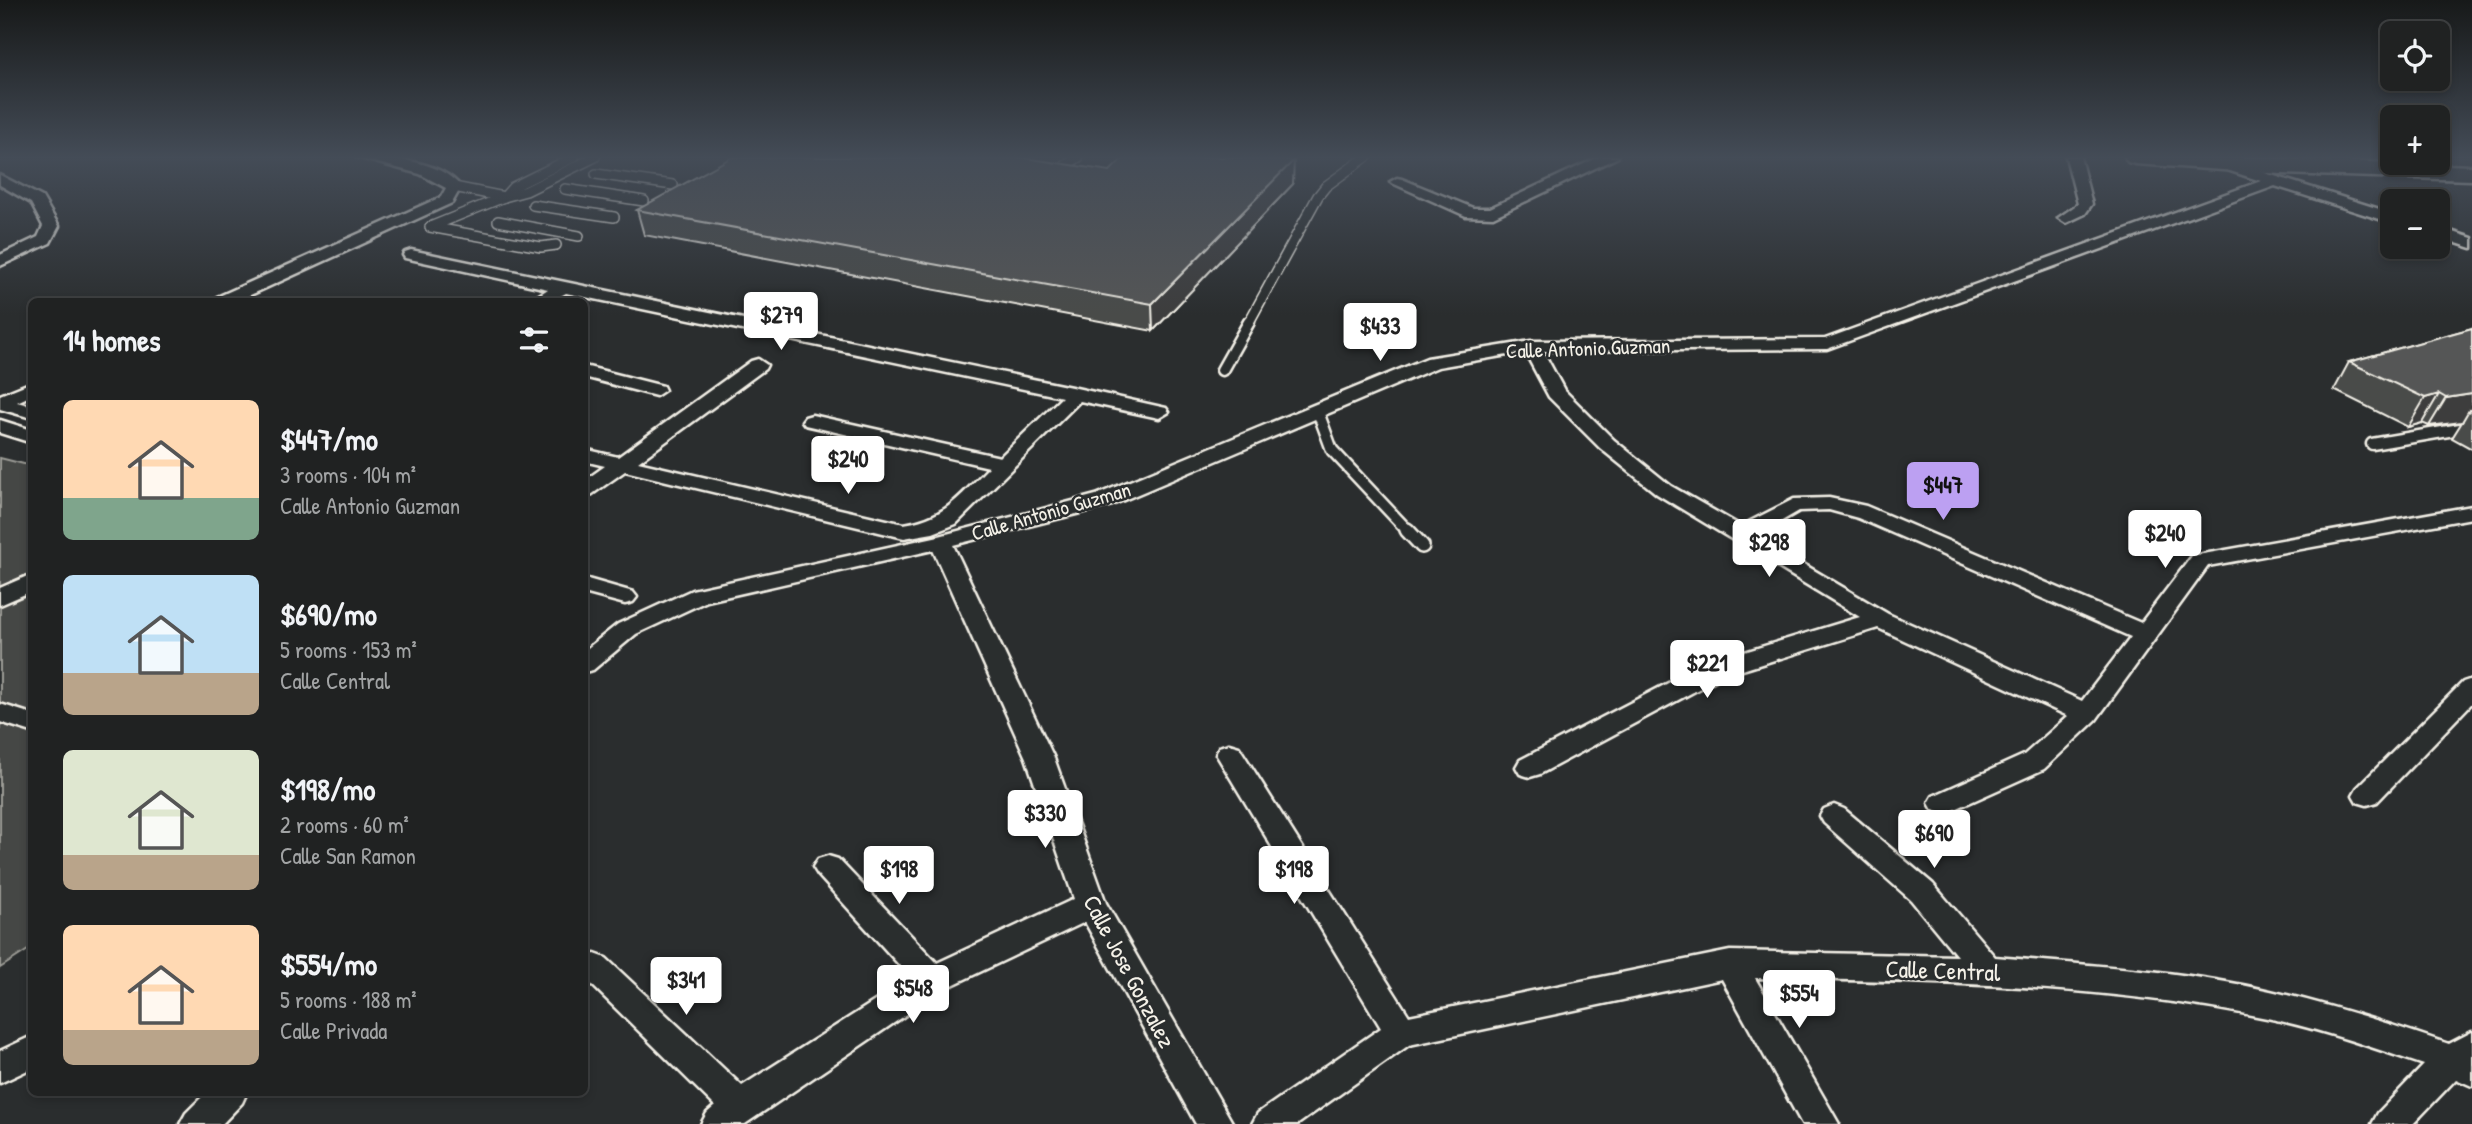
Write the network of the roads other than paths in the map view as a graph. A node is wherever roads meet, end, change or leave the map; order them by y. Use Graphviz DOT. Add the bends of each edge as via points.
graph roads {
  1 [pos="42,209"];
  2 [pos="426,209"];
  3 [pos="472,209"];
  4 [pos="561,209"];
  5 [pos="1311,209"];
  6 [pos="1463,209"];
  7 [pos="1498,209"];
  8 [pos="2081,209"];
  9 [pos="2197,209"];
  10 [pos="614,218"];
  11 [pos="2066,218"];
  12 [pos="498,221"];
  13 [pos="579,236"];
  14 [pos="2450,236"];
  15 [pos="2472,243"];
  16 [pos="556,245"];
  17 [pos="411,255"];
  18 [pos="0,261"];
  19 [pos="565,286"];
  20 [pos="230,298"];
  21 [pos="544,298"];
  22 [pos="1531,346"];
  23 [pos="758,365"];
  24 [pos="1222,370"];
  25 [pos="588,372"];
  26 [pos="28,390"];
  27 [pos="656,390"];
  28 [pos="1076,394"];
  29 [pos="0,402"];
  30 [pos="28,411"];
  31 [pos="1159,412"];
  32 [pos="1318,412"];
  33 [pos="812,421"];
  34 [pos="0,426"];
  35 [pos="2472,427"];
  36 [pos="28,436"];
  37 [pos="2372,444"];
  38 [pos="588,456"];
  39 [pos="622,464"];
  40 [pos="1004,464"];
  41 [pos="588,488"];
  42 [pos="2472,512"];
  43 [pos="1740,536"];
  44 [pos="940,542"];
  45 [pos="1422,547"];
  46 [pos="28,583"];
  47 [pos="588,586"];
  48 [pos="625,597"];
  49 [pos="0,598"];
  50 [pos="1880,620"];
  51 [pos="2145,634"];
  52 [pos="588,661"];
  53 [pos="2472,688"];
  54 [pos="0,713"];
  55 [pos="2087,714"];
  56 [pos="28,722"];
  57 [pos="1230,754"];
  58 [pos="1530,767"];
  59 [pos="2367,795"];
  60 [pos="1943,803"];
  61 [pos="1834,816"];
  62 [pos="828,867"];
  63 [pos="1091,905"];
  64 [pos="1730,964"];
  65 [pos="595,967"];
  66 [pos="1987,970"];
  67 [pos="933,980"];
  68 [pos="1401,1032"];
  69 [pos="28,1053"];
  70 [pos="2465,1059"];
  71 [pos="0,1068"];
  72 [pos="226,1096"];
  73 [pos="730,1115"];
  74 [pos="198,1124"];
  75 [pos="1215,1124"];
  76 [pos="1270,1124"];
  77 [pos="1821,1124"];
  78 [pos="2390,1124"];
  1 -- 18 [label="street" via="51,226 44,240"];
  2 -- 20 [label="street"];
  3 -- 16 [label="lane" via="432,225 432,229 541,247"];
  4 -- 10 [label="lane"];
  5 -- 24 [label="lane"];
  6 -- 7 [label="street" via="1482,214"];
  8 -- 11 [label="street"];
  9 -- 22 [label="street, Calle Antonio Guzman" via="1827,344"];
  12 -- 13 [label="lane"];
  14 -- 15 [label="street"];
  17 -- 19 [label="street"];
  19 -- 21 [label="street"];
  19 -- 28 [label="street"];
  22 -- 32 [label="street, Calle Antonio Guzman" via="1434,362"];
  22 -- 43 [label="street" via="1556,393 1607,443 1664,490"];
  23 -- 39 [label="street"];
  25 -- 27 [label="street"];
  26 -- 29 [label="street"];
  28 -- 31 [label="street"];
  28 -- 40 [label="street"];
  29 -- 30 [label="street"];
  32 -- 44 [label="street, Calle Antonio Guzman" via="1104,500"];
  32 -- 45 [label="lane" via="1332,450"];
  33 -- 40 [label="street"];
  34 -- 36 [label="street"];
  35 -- 37 [label="lane"];
  38 -- 39 [label="street"];
  39 -- 40 [label="street" via="904,531 948,519"];
  39 -- 41 [label="street"];
  42 -- 51 [label="street" via="2200,561"];
  43 -- 50 [label="street"];
  43 -- 51 [label="street" via="1794,505 1829,504 1866,513"];
  44 -- 52 [label="street, Calle Antonio Guzman" via="700,594 627,629"];
  44 -- 63 [label="street, Calle Jose Gonzalez" via="1040,758"];
  46 -- 49 [label="street"];
  47 -- 48 [label="street"];
  50 -- 55 [label="street"];
  50 -- 58 [label="street" via="1714,670"];
  51 -- 55 [label="street"];
  53 -- 59 [label="street"];
  54 -- 56 [label="street"];
  55 -- 60 [label="street" via="2034,762"];
  57 -- 68 [label="street"];
  61 -- 66 [label="street" via="1922,892"];
  62 -- 67 [label="street"];
  63 -- 67 [label="street"];
  63 -- 75 [label="street, Calle Jose Gonzalez"];
  64 -- 66 [label="street, Calle Central"];
  64 -- 68 [label="street, Calle Central"];
  64 -- 77 [label="street"];
  65 -- 73 [label="street"];
  66 -- 70 [label="street, Calle Central" via="2131,982 2268,1004"];
  67 -- 73 [label="street"];
  68 -- 76 [label="street, Calle Central"];
  69 -- 71 [label="street"];
  70 -- 78 [label="street"];
  72 -- 74 [label="street"];
}
